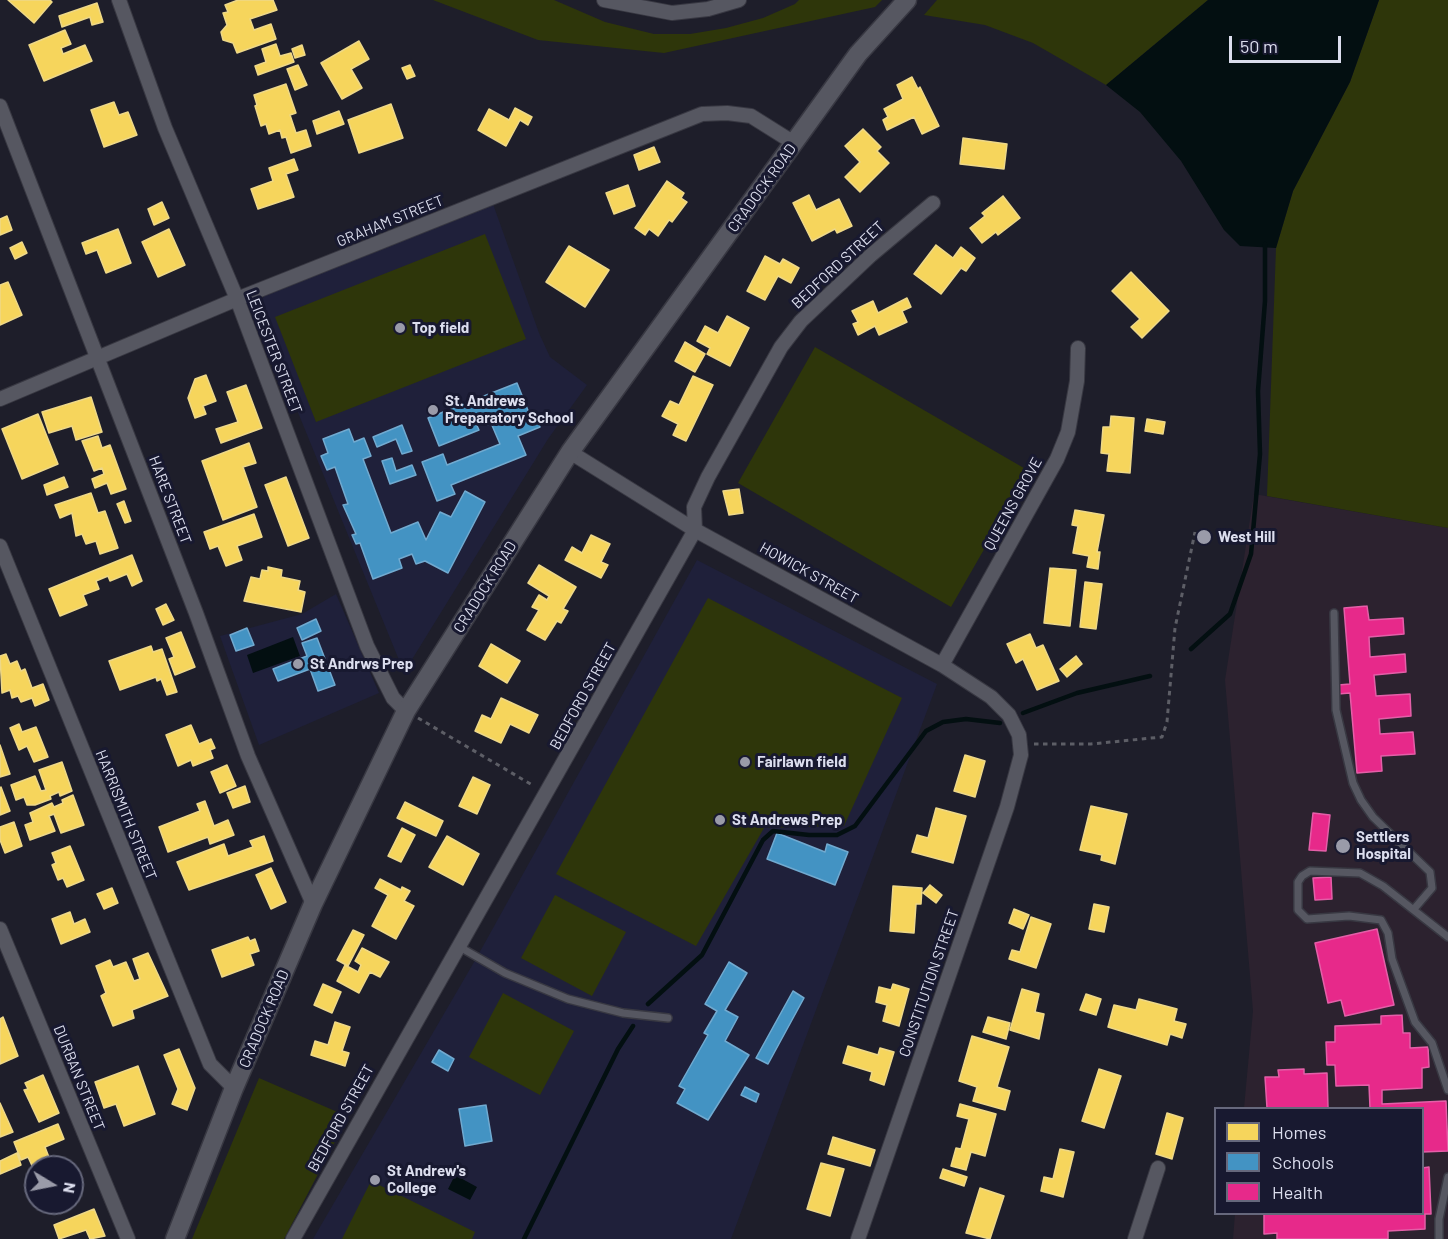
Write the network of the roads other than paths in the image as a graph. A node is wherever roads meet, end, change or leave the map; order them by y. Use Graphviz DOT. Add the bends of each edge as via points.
graph roads {
  1 [pos="119,0"];
  2 [pos="604,0"];
  3 [pos="739,0"];
  4 [pos="907,0"];
  5 [pos="0,106"];
  6 [pos="794,143"];
  7 [pos="933,203"];
  8 [pos="237,299"];
  9 [pos="1078,348"];
  10 [pos="97,359"];
  11 [pos="0,399"];
  12 [pos="570,452"];
  13 [pos="695,530"];
  14 [pos="0,546"];
  15 [pos="1334,613"];
  16 [pos="942,664"];
  17 [pos="406,711"];
  18 [pos="1020,739"];
  19 [pos="313,904"];
  20 [pos="1414,909"];
  21 [pos="0,929"];
  22 [pos="1448,937"];
  23 [pos="458,946"];
  24 [pos="668,1018"];
  25 [pos="234,1088"];
  26 [pos="1448,1090"];
  27 [pos="1158,1168"];
  28 [pos="1448,1177"];
  29 [pos="128,1239"];
  30 [pos="175,1239"];
  31 [pos="293,1239"];
  32 [pos="858,1239"];
  33 [pos="1135,1239"];
  34 [pos="1439,1239"];
  1 -- 8 [label="street, LEICESTER STREET" via="165,128"];
  2 -- 3 [label="street" via="672,13"];
  4 -- 6 [label="main road, CRADOCK ROAD" via="858,54"];
  5 -- 10 [label="street, HARE STREET"];
  6 -- 8 [label="street, GRAHAM STREET" via="751,116 702,114"];
  6 -- 12 [label="main road, CRADOCK ROAD"];
  7 -- 13 [label="street, BEDFORD STREET" via="871,255 791,332 708,477 694,507"];
  8 -- 10 [label="street, GRAHAM STREET"];
  8 -- 17 [label="street, LEICESTER STREET" via="367,646 393,698"];
  9 -- 16 [label="street, QUEENS GROVE" via="1068,432 1057,459"];
  10 -- 11 [label="street, GRAHAM STREET"];
  10 -- 19 [label="street, HARE STREET" via="248,756"];
  12 -- 13 [label="street, HOWICK STREET"];
  12 -- 17 [label="main road, CRADOCK ROAD"];
  13 -- 16 [label="street, HOWICK STREET"];
  13 -- 23 [label="street, BEDFORD STREET"];
  14 -- 25 [label="street, HARRISMITH STREET" via="210,1064"];
  15 -- 20 [label="lane" via="1336,710 1353,783 1373,817 1430,872 1432,888"];
  16 -- 18 [label="street, HOWICK STREET" via="1010,715"];
  17 -- 19 [label="main road, CRADOCK ROAD"];
  18 -- 32 [label="street, CONSTITUTION STREET" via="1021,755 1007,807"];
  19 -- 25 [label="main road, CRADOCK ROAD"];
  20 -- 22 [label="lane"];
  20 -- 26 [label="lane" via="1359,873 1310,871 1298,882 1298,910 1307,918 1349,916 1381,920 1415,1022 1432,1043"];
  21 -- 29 [label="street, DURBAN STREET"];
  23 -- 24 [label="lane" via="513,977 568,999 623,1013"];
  23 -- 31 [label="street, BEDFORD STREET"];
  25 -- 30 [label="main road, CRADOCK ROAD"];
  27 -- 33 [label="street"];
  28 -- 34 [label="lane"];
}
